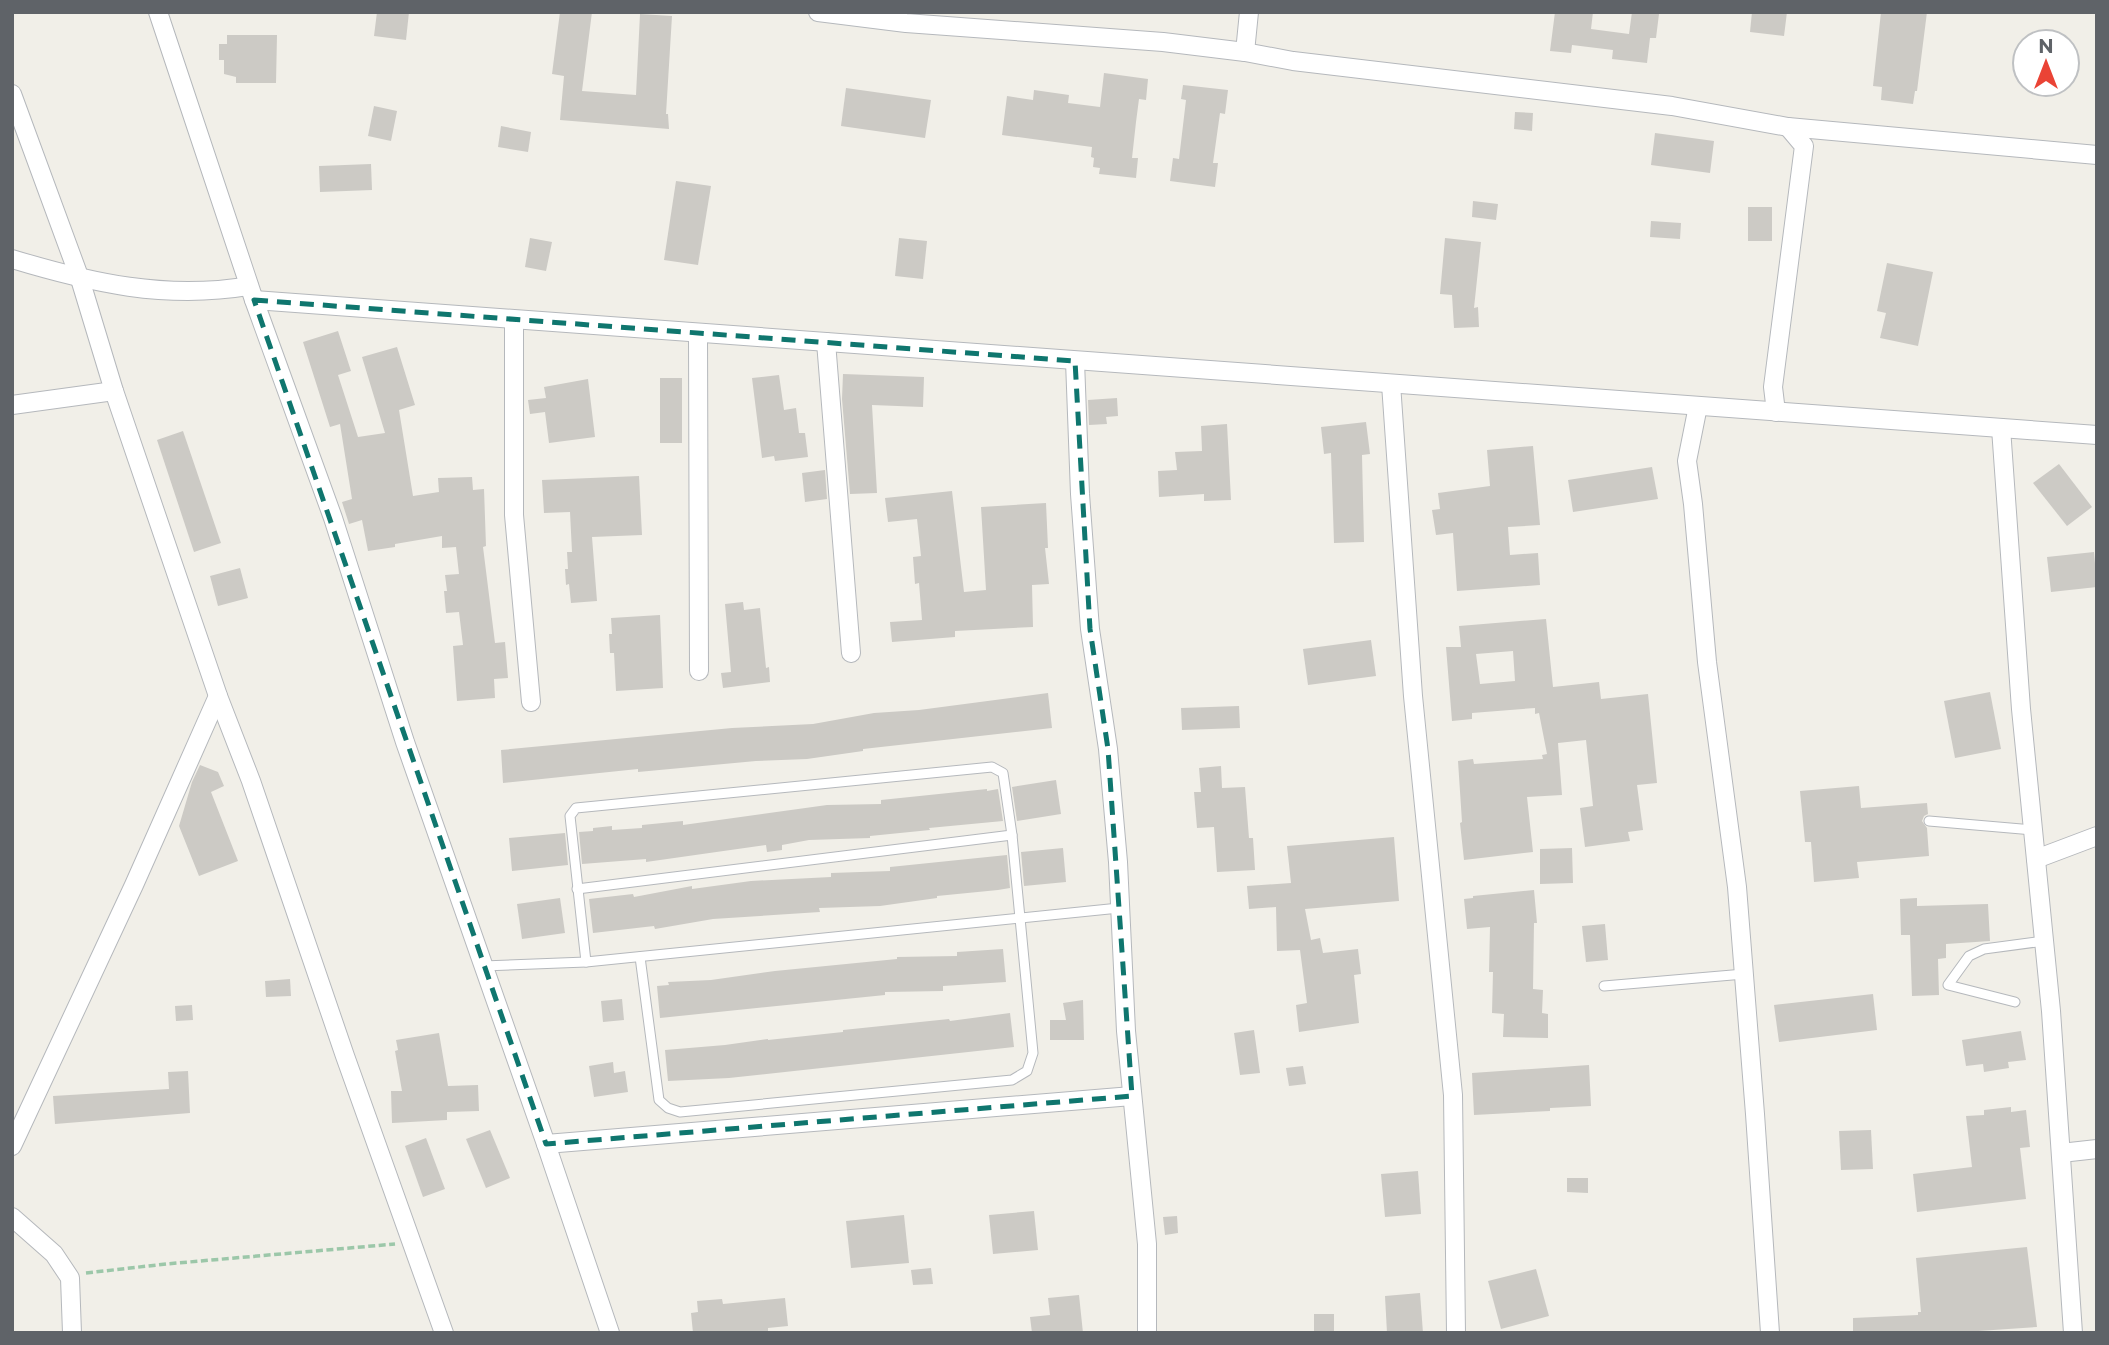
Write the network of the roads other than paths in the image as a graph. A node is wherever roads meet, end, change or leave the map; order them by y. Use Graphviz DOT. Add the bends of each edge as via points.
graph roads {
  1 [pos="158,12"];
  2 [pos="818,12"];
  3 [pos="1248,12"];
  4 [pos="1245,52"];
  5 [pos="12,94"];
  6 [pos="1788,127"];
  7 [pos="1834,131"];
  8 [pos="1804,146"];
  9 [pos="2097,155"];
  10 [pos="12,259"];
  11 [pos="80,279"];
  12 [pos="251,293"];
  13 [pos="514,320"];
  14 [pos="698,333"];
  15 [pos="826,342"];
  16 [pos="1075,360"];
  17 [pos="1391,384"];
  18 [pos="114,391"];
  19 [pos="12,405"];
  20 [pos="1698,406"];
  21 [pos="1776,412"];
  22 [pos="2001,428"];
  23 [pos="2097,435"];
  24 [pos="851,653"];
  25 [pos="699,671"];
  26 [pos="218,696"];
  27 [pos="531,702"];
  28 [pos="1929,821"];
  29 [pos="2033,830"];
  30 [pos="1012,835"];
  31 [pos="2097,836"];
  32 [pos="2036,859"];
  33 [pos="577,889"];
  34 [pos="1119,908"];
  35 [pos="1020,918"];
  36 [pos="2044,942"];
  37 [pos="640,957"];
  38 [pos="586,962"];
  39 [pos="483,966"];
  40 [pos="1744,974"];
  41 [pos="1604,986"];
  42 [pos="2015,1002"];
  43 [pos="1132,1096"];
  44 [pos="546,1144"];
  45 [pos="12,1146"];
  46 [pos="2097,1149"];
  47 [pos="2062,1153"];
  48 [pos="12,1217"];
  49 [pos="72,1333"];
  50 [pos="444,1333"];
  51 [pos="610,1333"];
  52 [pos="1147,1333"];
  53 [pos="1456,1333"];
  54 [pos="1770,1333"];
  55 [pos="2073,1333"];
  1 -- 12 [label="street"];
  2 -- 4 [label="street"];
  3 -- 4 [label="street"];
  4 -- 6 [label="street" via="1672,106"];
  5 -- 11 [label="street"];
  6 -- 7 [label="street"];
  6 -- 8 [label="street"];
  7 -- 8 [label="street"];
  7 -- 9 [label="street"];
  8 -- 21 [label="street" via="1773,387"];
  10 -- 11 [label="street"];
  11 -- 12 [label="street" via="152,291"];
  11 -- 18 [label="street"];
  12 -- 13 [label="street"];
  12 -- 39 [label="street" via="333,518"];
  13 -- 14 [label="street"];
  13 -- 27 [label="street" via="514,515"];
  14 -- 15 [label="street"];
  14 -- 25 [label="street"];
  15 -- 16 [label="street"];
  15 -- 24 [label="street"];
  16 -- 17 [label="street"];
  16 -- 34 [label="street" via="1090,629 1108,749"];
  17 -- 20 [label="street"];
  17 -- 53 [label="street" via="1413,696 1453,1095"];
  18 -- 19 [label="street"];
  18 -- 26 [label="street"];
  20 -- 21 [label="street"];
  20 -- 40 [label="street" via="1687,461"];
  21 -- 22 [label="street"];
  22 -- 23 [label="street"];
  22 -- 29 [label="street"];
  26 -- 45 [label="street"];
  26 -- 50 [label="street"];
  28 -- 29 [label="lane"];
  29 -- 32 [label="street"];
  30 -- 33 [label="lane"];
  30 -- 33 [label="lane" via="1003,773 992,767 582,807 570,816"];
  30 -- 35 [label="lane"];
  31 -- 32 [label="street"];
  32 -- 36 [label="street"];
  33 -- 38 [label="lane"];
  34 -- 35 [label="lane"];
  34 -- 43 [label="street"];
  35 -- 37 [label="lane"];
  35 -- 37 [label="lane" via="1033,1053 1027,1071 1012,1080 680,1112 667,1108 659,1100"];
  36 -- 42 [label="lane" via="1984,949 1969,956 1948,985"];
  36 -- 47 [label="street"];
  37 -- 38 [label="lane"];
  38 -- 39 [label="lane"];
  39 -- 44 [label="street"];
  40 -- 41 [label="lane"];
  40 -- 54 [label="street"];
  43 -- 44 [label="street"];
  43 -- 52 [label="street" via="1147,1244"];
  44 -- 51 [label="street"];
  46 -- 47 [label="street"];
  47 -- 55 [label="street"];
  48 -- 49 [label="street" via="54,1254 70,1278"];
}
